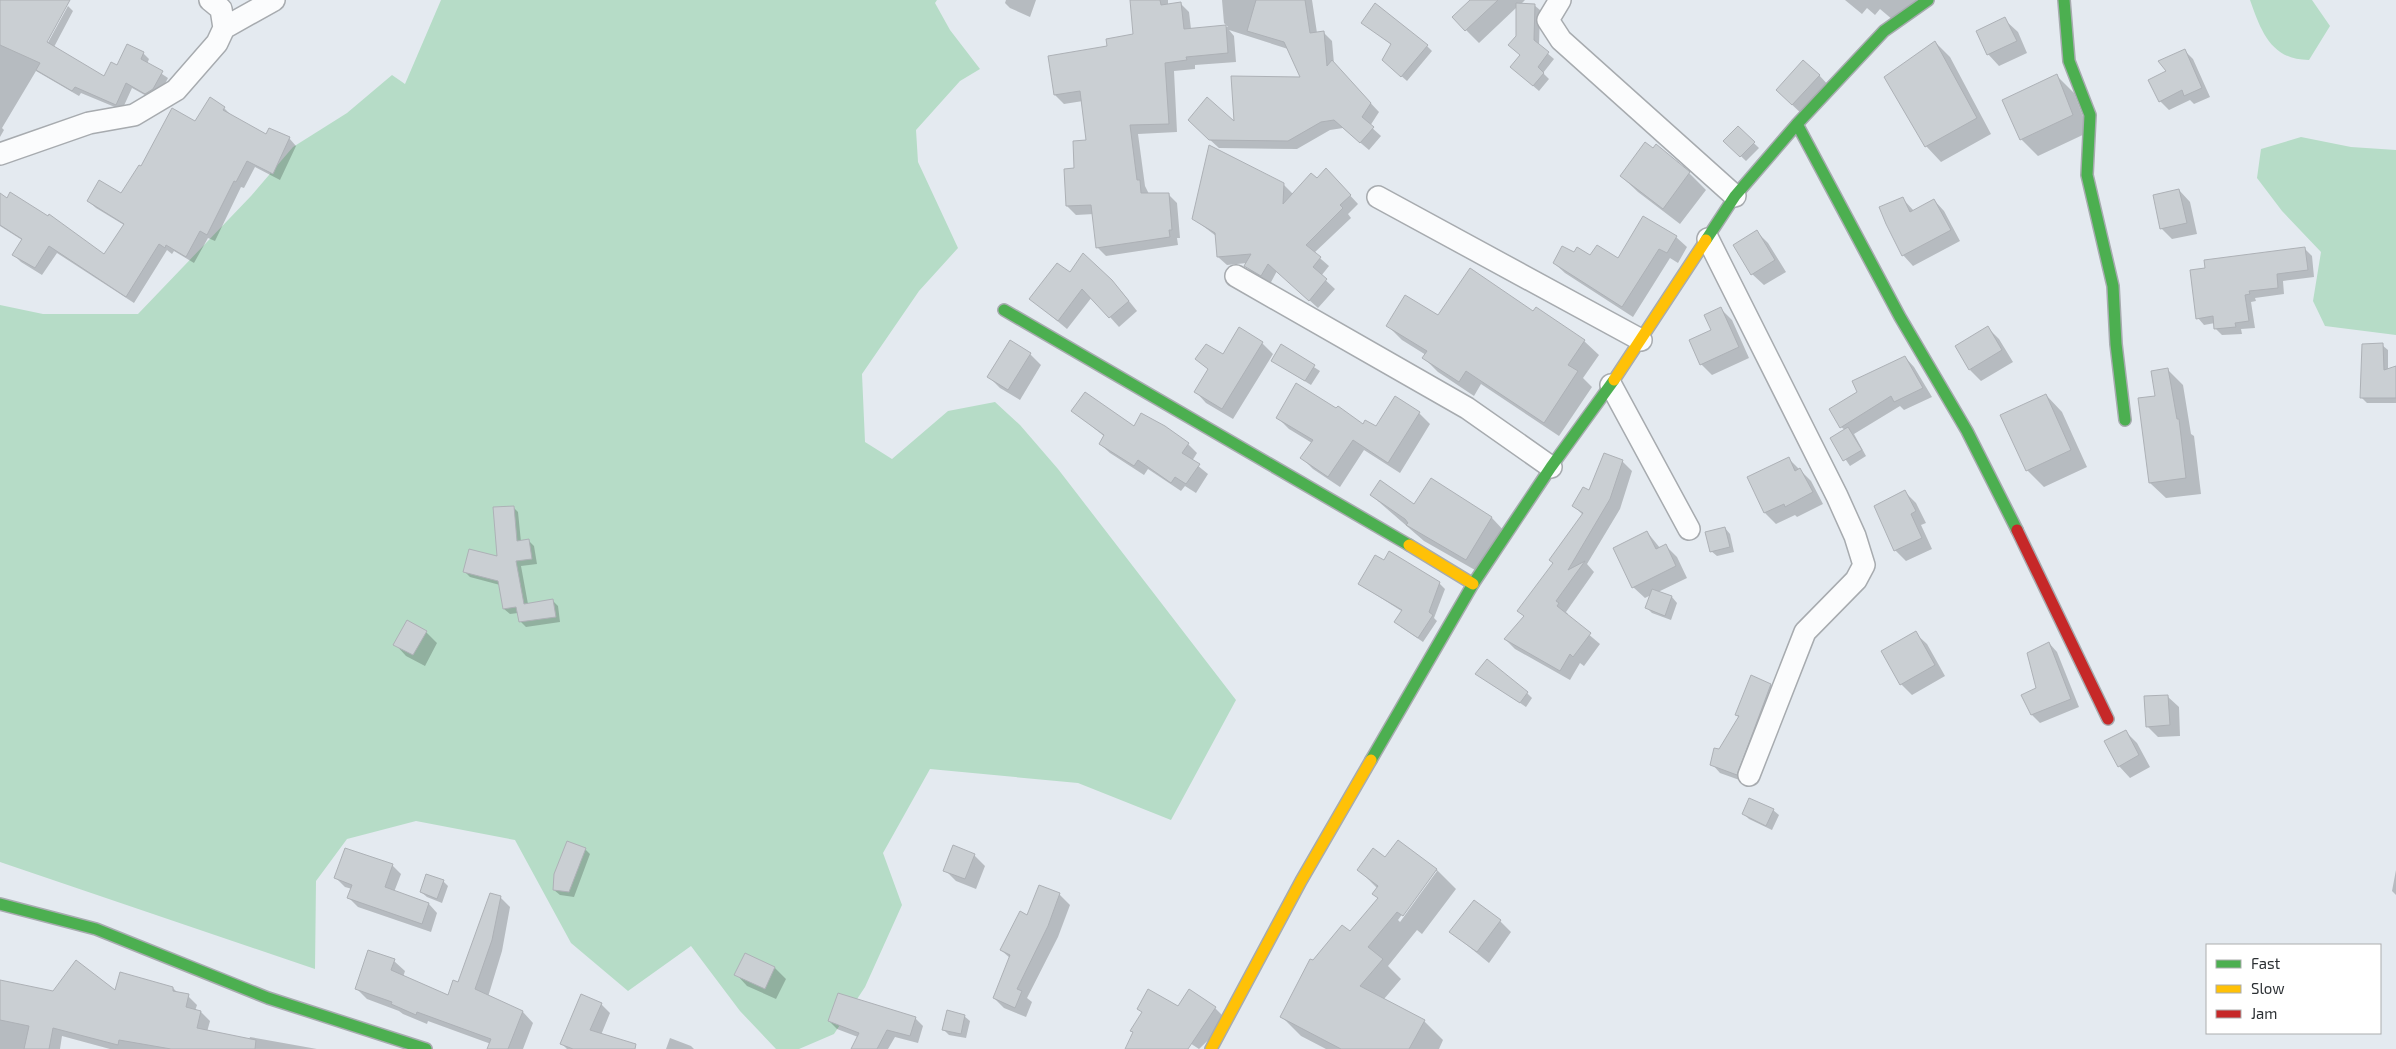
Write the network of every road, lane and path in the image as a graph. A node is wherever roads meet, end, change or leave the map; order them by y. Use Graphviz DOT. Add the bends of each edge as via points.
graph roads {
  1 [pos="274,0"];
  2 [pos="1560,0"];
  3 [pos="1928,0"];
  4 [pos="2064,0"];
  5 [pos="220,9"];
  6 [pos="1797,124"];
  7 [pos="0,154"];
  8 [pos="1735,196"];
  9 [pos="1378,197"];
  10 [pos="1708,239"];
  11 [pos="1236,276"];
  12 [pos="1004,310"];
  13 [pos="1640,340"];
  14 [pos="1611,385"];
  15 [pos="2126,420"];
  16 [pos="1550,467"];
  17 [pos="1689,529"];
  18 [pos="1473,584"];
  19 [pos="2108,719"];
  20 [pos="1749,775"];
  21 [pos="0,904"];
  22 [pos="426,1049"];
  23 [pos="1211,1049"];
  1 -- 5 [label="street"];
  2 -- 8 [label="street" via="1548,20 1561,40"];
  3 -- 6 [label="street" via="1884,31"];
  4 -- 15 [label="street" via="2069,61 2090,115 2087,175 2113,286 2116,344"];
  5 -- 7 [label="street" via="218,43 176,90 134,115 89,123"];
  6 -- 8 [label="street"];
  6 -- 19 [label="street" via="1900,317 1967,431"];
  8 -- 10 [label="street"];
  9 -- 13 [label="street"];
  10 -- 13 [label="street"];
  10 -- 20 [label="street" via="1837,496 1864,565 1856,580 1805,632"];
  11 -- 16 [label="street" via="1467,408"];
  12 -- 18 [label="street"];
  13 -- 14 [label="street"];
  14 -- 16 [label="street"];
  14 -- 17 [label="street"];
  16 -- 18 [label="street"];
  18 -- 23 [label="street" via="1300,881"];
  21 -- 22 [label="street" via="96,930 268,998"];
}
